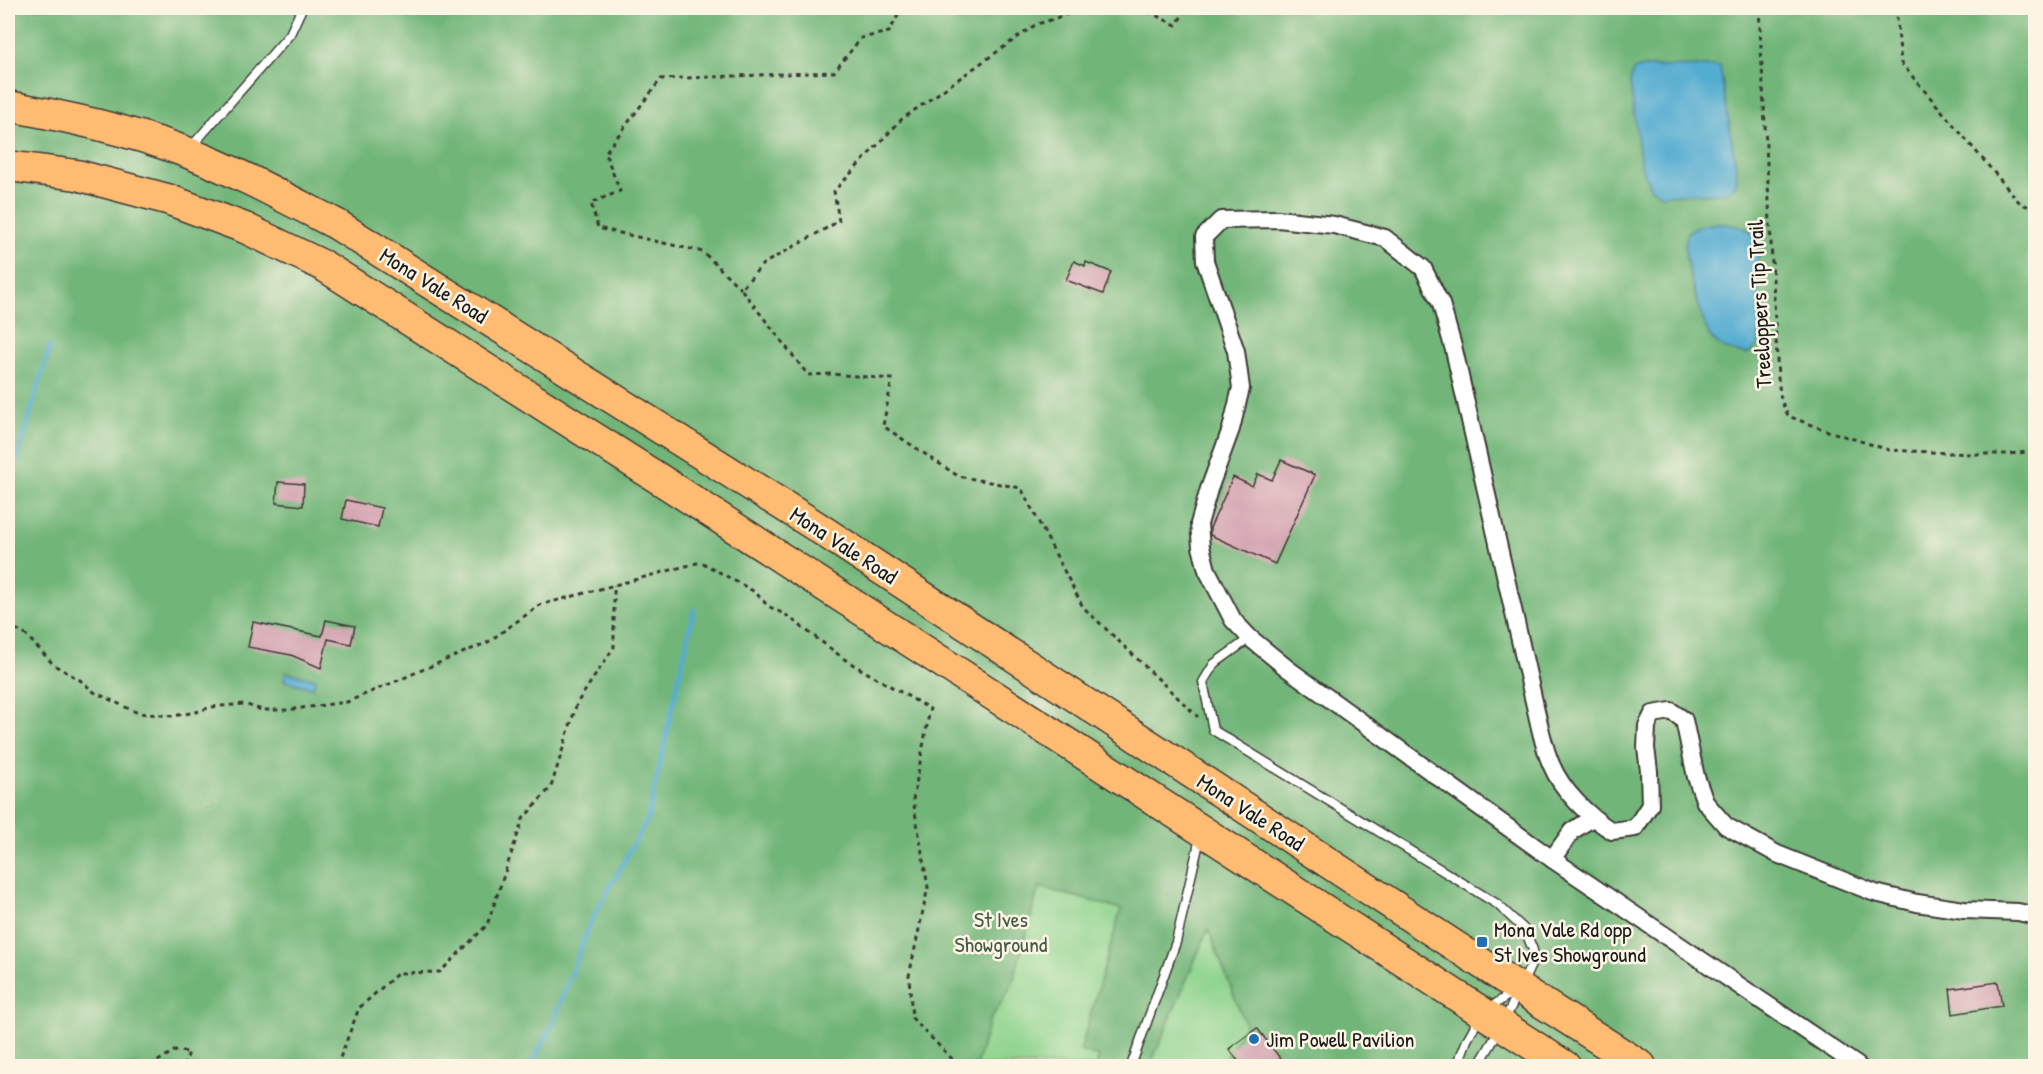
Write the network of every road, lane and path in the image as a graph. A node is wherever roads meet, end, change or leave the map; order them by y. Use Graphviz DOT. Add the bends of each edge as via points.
graph roads {
  1 [pos="302,8"];
  2 [pos="902,8"];
  3 [pos="1086,8"];
  4 [pos="1140,8"];
  5 [pos="1187,8"];
  6 [pos="1759,8"];
  7 [pos="1896,8"];
  8 [pos="8,106"];
  9 [pos="186,152"];
  10 [pos="8,166"];
  11 [pos="2036,210"];
  12 [pos="741,289"];
  13 [pos="2036,451"];
  14 [pos="614,585"];
  15 [pos="8,626"];
  16 [pos="1250,638"];
  17 [pos="1213,730"];
  18 [pos="1592,818"];
  19 [pos="1202,831"];
  20 [pos="1552,859"];
  21 [pos="2036,916"];
  22 [pos="1519,988"];
  23 [pos="1492,1019"];
  24 [pos="150,1066"];
  25 [pos="184,1066"];
  26 [pos="337,1066"];
  27 [pos="958,1066"];
  28 [pos="1131,1066"];
  29 [pos="1457,1066"];
  30 [pos="1478,1066"];
  31 [pos="1565,1066"];
  32 [pos="1641,1066"];
  33 [pos="1858,1066"];
  1 -- 9 [label="lane" via="290,34"];
  2 -- 12 [label="path" via="889,32 861,38 834,72 661,78 605,153 620,191 591,203 598,228 703,252"];
  3 -- 12 [label="path" via="1035,25 902,119 834,191 840,221 763,264"];
  4 -- 5 [label="path" via="1176,25"];
  6 -- 13 [label="path, Treeloppers Tip Trail" via="1778,378 1788,416 1889,450 1971,454"];
  7 -- 11 [label="path" via="1901,63 2020,203"];
  8 -- 9 [label="highway, Mona Vale Road" via="122,131"];
  9 -- 22 [label="highway, Mona Vale Road" via="336,224 814,525"];
  10 -- 19 [label="highway, Mona Vale Road" via="77,175 167,199 245,228 324,266"];
  12 -- 17 [label="path" via="808,375 892,379 883,426 958,476 1021,488 1083,607"];
  14 -- 15 [label="path" via="540,605 488,642 347,702 287,710 262,711 244,704 172,716 138,713 94,692 54,665 26,635"];
  14 -- 26 [label="path" via="614,647 577,703 551,787 523,819 487,925 440,972 398,973 359,1008"];
  14 -- 27 [label="path" via="701,562 755,592 768,606 847,661 930,709 913,800 928,887 909,976 912,1018"];
  16 -- 17 [label="lane" via="1214,664 1203,682"];
  16 -- 18 [label="street" via="1233,620 1216,590 1201,547 1199,524 1241,388 1236,351 1205,261 1204,237 1221,220 1278,219 1334,225 1385,238 1423,268 1442,304 1540,728 1552,766"];
  16 -- 20 [label="street"];
  17 -- 22 [label="lane" via="1497,904 1525,930 1533,950 1531,965"];
  18 -- 20 [label="street" via="1572,831"];
  18 -- 21 [label="street" via="1612,831 1635,828 1650,805 1647,726 1653,714 1671,711 1684,720 1705,802 1726,826 1777,854 1875,892 1917,903"];
  19 -- 23 [label="highway, Mona Vale Road"];
  19 -- 28 [label="lane" via="1176,942"];
  20 -- 33 [label="street"];
  22 -- 23 [label="lane"];
  22 -- 23 [label="lane"];
  22 -- 32 [label="highway, Mona Vale Road"];
  23 -- 29 [label="lane" via="1467,1040"];
  23 -- 30 [label="lane"];
  23 -- 31 [label="highway, Mona Vale Road"];
  24 -- 25 [label="path" via="174,1051 189,1052"];
}
